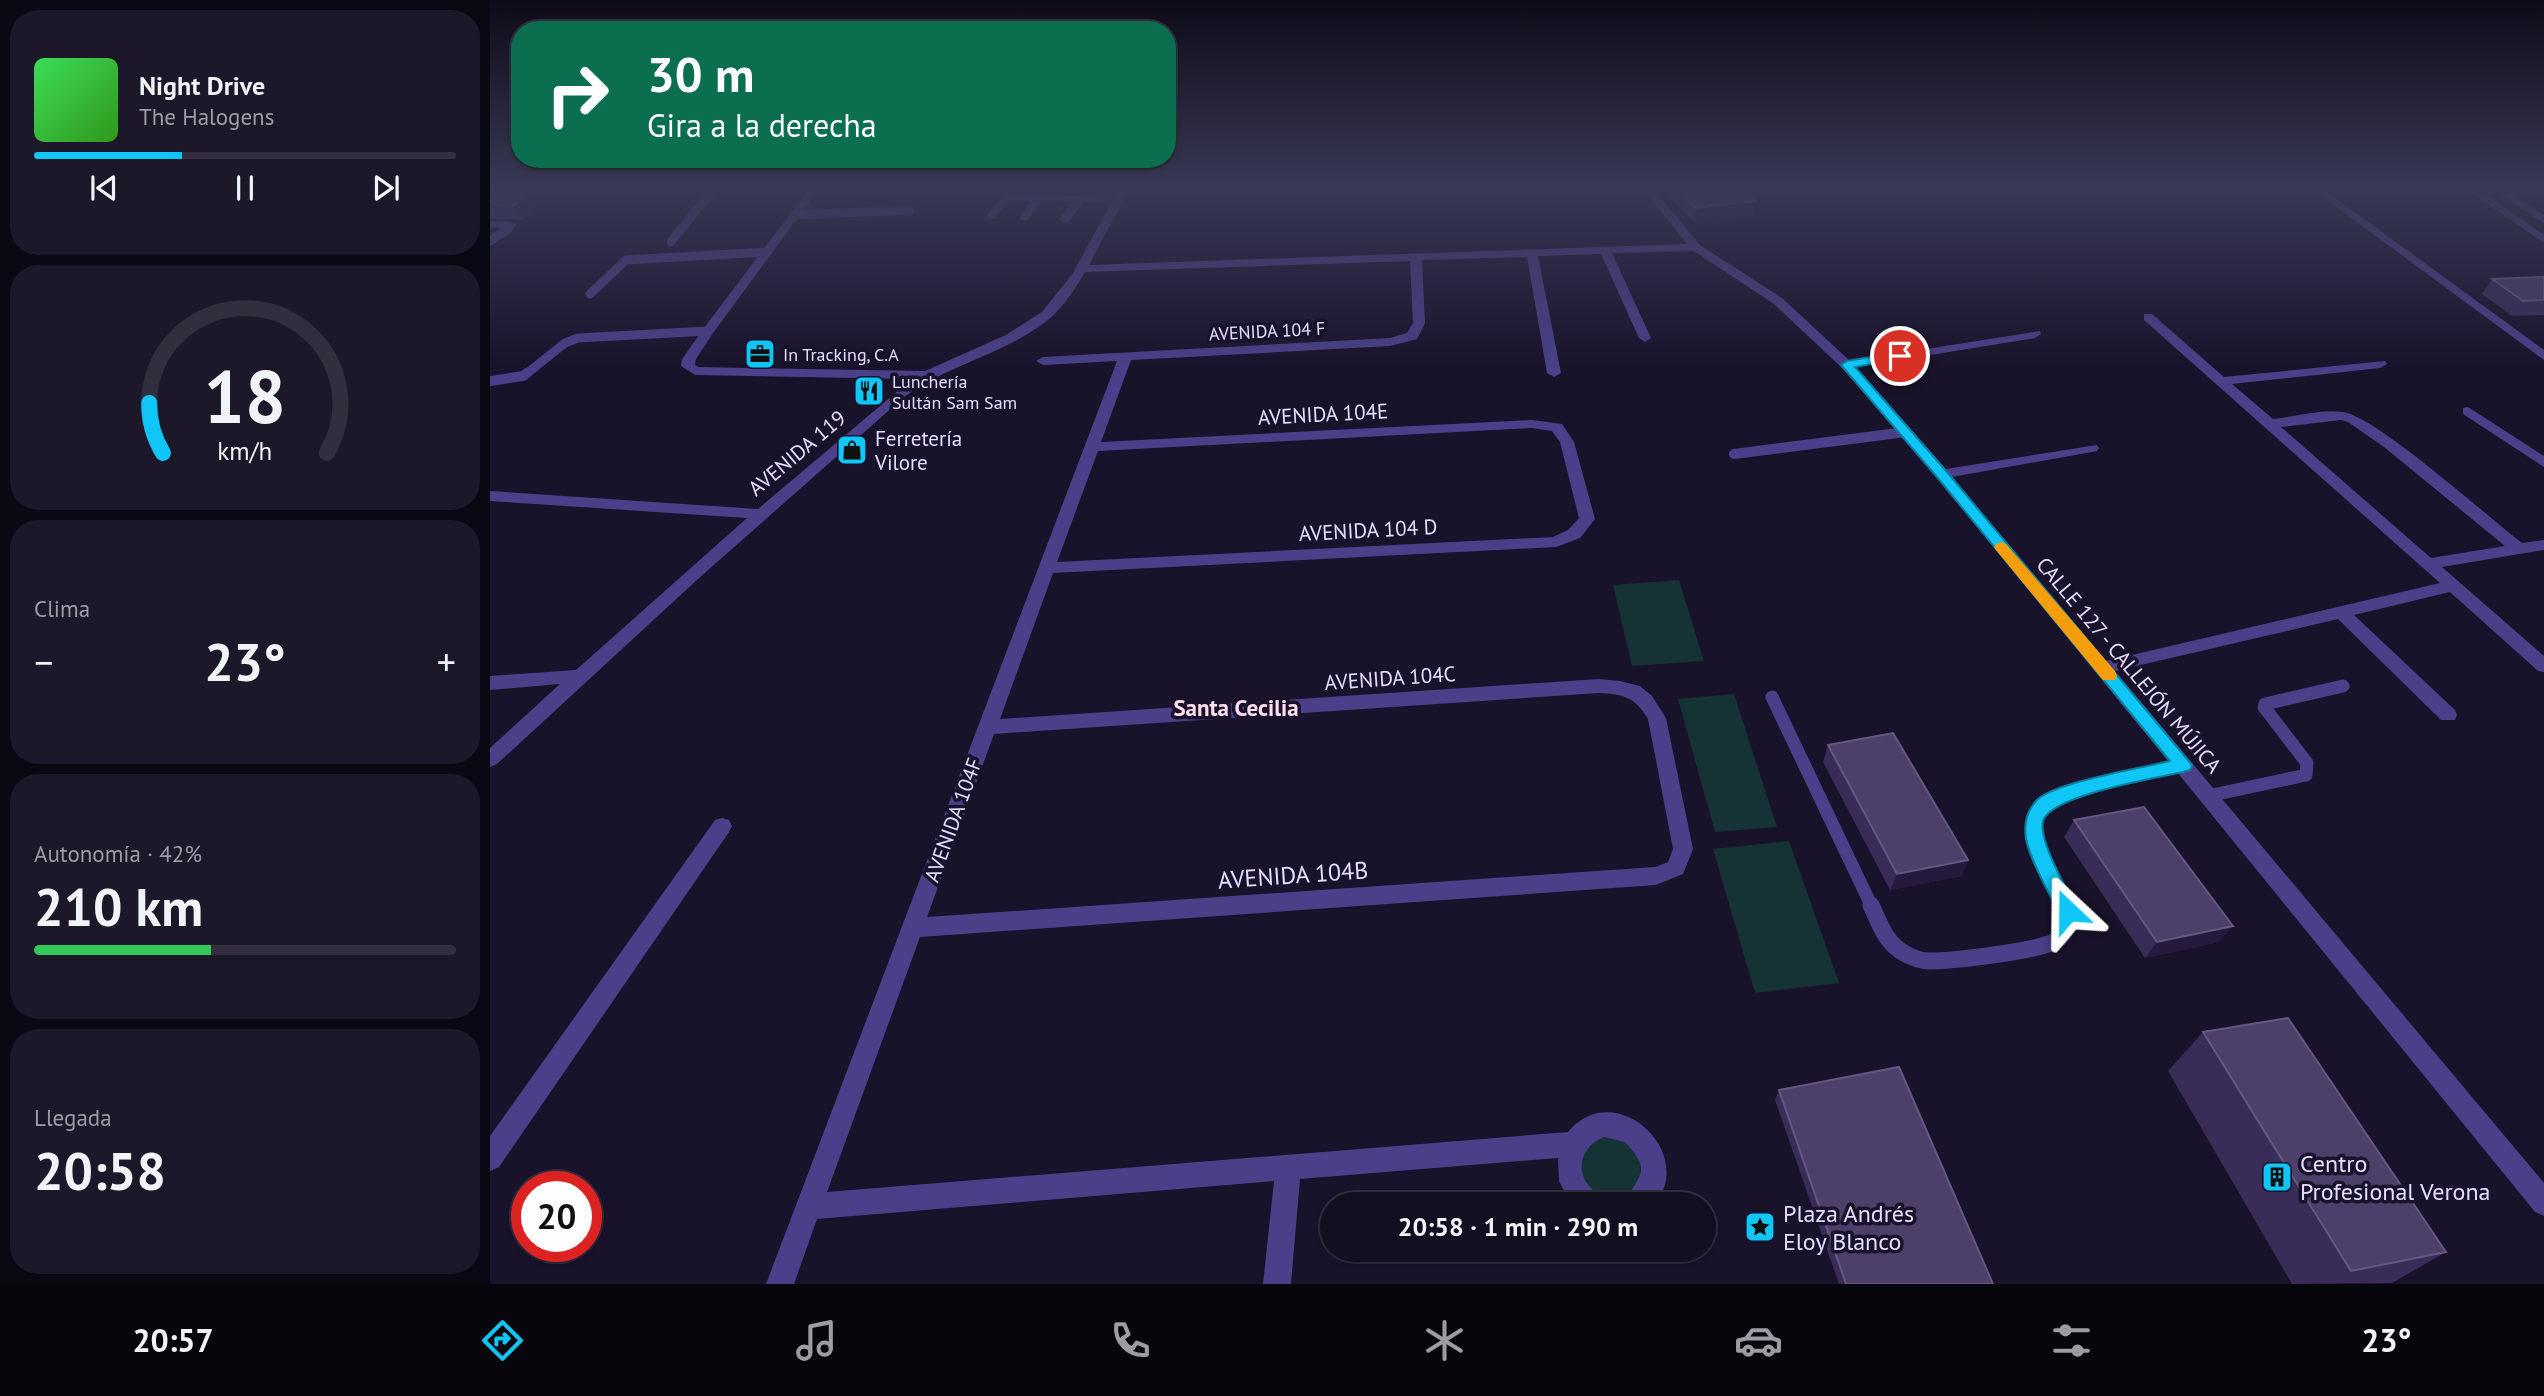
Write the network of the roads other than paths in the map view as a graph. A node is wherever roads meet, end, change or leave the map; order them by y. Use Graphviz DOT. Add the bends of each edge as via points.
graph roads {
  1 [pos="769,249"];
  2 [pos="1091,249"];
  3 [pos="1638,249"];
  4 [pos="1699,249"];
  5 [pos="2398,249"];
  6 [pos="1605,250"];
  7 [pos="767,252"];
  8 [pos="1532,254"];
  9 [pos="1416,258"];
  10 [pos="1080,269"];
  11 [pos="590,294"];
  12 [pos="2148,317"];
  13 [pos="708,331"];
  14 [pos="2035,334"];
  15 [pos="1646,338"];
  16 [pos="1126,355"];
  17 [pos="2544,356"];
  18 [pos="1043,361"];
  19 [pos="2380,364"];
  20 [pos="1847,365"];
  21 [pos="1554,373"];
  22 [pos="928,375"];
  23 [pos="490,381"];
  24 [pos="2221,381"];
  25 [pos="2468,411"];
  26 [pos="2269,424"];
  27 [pos="1557,428"];
  28 [pos="1906,432"];
  29 [pos="1091,447"];
  30 [pos="2092,449"];
  31 [pos="1734,454"];
  32 [pos="2544,463"];
  33 [pos="1942,474"];
  34 [pos="490,496"];
  35 [pos="758,514"];
  36 [pos="2544,545"];
  37 [pos="2517,548"];
  38 [pos="2426,564"];
  39 [pos="1046,568"];
  40 [pos="2453,586"];
  41 [pos="2342,612"];
  42 [pos="2544,666"];
  43 [pos="2102,668"];
  44 [pos="581,676"];
  45 [pos="490,683"];
  46 [pos="2343,686"];
  47 [pos="1772,697"];
  48 [pos="2448,715"];
  49 [pos="987,727"];
  50 [pos="490,759"];
  51 [pos="2183,765"];
  52 [pos="2208,796"];
  53 [pos="722,826"];
  54 [pos="1676,867"];
  55 [pos="913,928"];
  56 [pos="1574,1144"];
  57 [pos="490,1158"];
  58 [pos="1288,1168"];
  59 [pos="1579,1192"];
  60 [pos="1648,1192"];
  61 [pos="2544,1203"];
  62 [pos="808,1207"];
  63 [pos="780,1284"];
  64 [pos="1277,1284"];
  1 -- 7 [label="street"];
  2 -- 10 [label="street, AVENIDA 119"];
  3 -- 6 [label="street"];
  4 -- 20 [label="street, CALLE 127 - CALLEJÓN MÚJICA" via="1778,301"];
  5 -- 17 [label="street"];
  6 -- 8 [label="street"];
  6 -- 15 [label="street"];
  7 -- 11 [label="lane" via="631,259"];
  7 -- 13 [label="street"];
  8 -- 9 [label="street"];
  8 -- 21 [label="street"];
  9 -- 10 [label="street"];
  9 -- 16 [label="street, AVENIDA 104 F" via="1419,323 1412,336 1390,342"];
  10 -- 22 [label="street, AVENIDA 119" via="1063,296 1038,320 1010,338"];
  12 -- 24 [label="street"];
  13 -- 22 [label="street" via="689,359 688,366 695,371"];
  13 -- 23 [label="lane" via="578,338 523,376"];
  14 -- 20 [label="street"];
  16 -- 18 [label="street, AVENIDA 104 F"];
  16 -- 29 [label="street, AVENIDA 104F"];
  19 -- 24 [label="street"];
  20 -- 28 [label="street, CALLE 127 - CALLEJÓN MÚJICA"];
  22 -- 35 [label="street, AVENIDA 119" via="911,384"];
  24 -- 26 [label="street"];
  25 -- 32 [label="street"];
  26 -- 37 [label="street" via="2341,416 2353,419"];
  26 -- 38 [label="street"];
  27 -- 29 [label="street, AVENIDA 104E" via="1532,424"];
  27 -- 39 [label="street, AVENIDA 104 D" via="1567,442 1587,519 1574,534 1556,542"];
  28 -- 31 [label="lane"];
  28 -- 33 [label="street, CALLE 127 - CALLEJÓN MÚJICA"];
  29 -- 39 [label="street, AVENIDA 104F"];
  30 -- 33 [label="street"];
  33 -- 43 [label="street, CALLE 127 - CALLEJÓN MÚJICA"];
  34 -- 35 [label="street"];
  35 -- 44 [label="street, AVENIDA 119"];
  36 -- 37 [label="street"];
  37 -- 38 [label="street"];
  38 -- 40 [label="street"];
  39 -- 49 [label="street, AVENIDA 104F"];
  40 -- 41 [label="street"];
  40 -- 42 [label="street"];
  41 -- 43 [label="street"];
  41 -- 48 [label="street"];
  43 -- 51 [label="street, CALLE 127 - CALLEJÓN MÚJICA"];
  44 -- 45 [label="street"];
  44 -- 50 [label="street, AVENIDA 119"];
  46 -- 52 [label="lane" via="2264,704 2306,763 2306,775"];
  47 -- 51 [label="lane" via="1888,940 1916,959 1929,961 2057,940 2067,927 2068,911 2036,842 2034,820 2045,804 2069,792"];
  49 -- 54 [label="street, AVENIDA 104C" via="1629,687 1657,718 1683,849"];
  49 -- 55 [label="street, AVENIDA 104F"];
  51 -- 52 [label="street, CALLE 127 - CALLEJÓN MÚJICA"];
  52 -- 61 [label="street, CALLE 127 - CALLEJÓN MÚJICA"];
  53 -- 57 [label="street"];
  54 -- 55 [label="street, AVENIDA 104B" via="1656,876"];
  55 -- 62 [label="street, AVENIDA 104F"];
  56 -- 58 [label="street"];
  56 -- 59 [label="street" via="1570,1174"];
  56 -- 60 [label="street" via="1582,1134 1605,1124 1618,1125 1641,1138 1649,1149 1654,1176"];
  58 -- 62 [label="street"];
  58 -- 64 [label="street"];
  62 -- 63 [label="street, AVENIDA 104F"];
}
